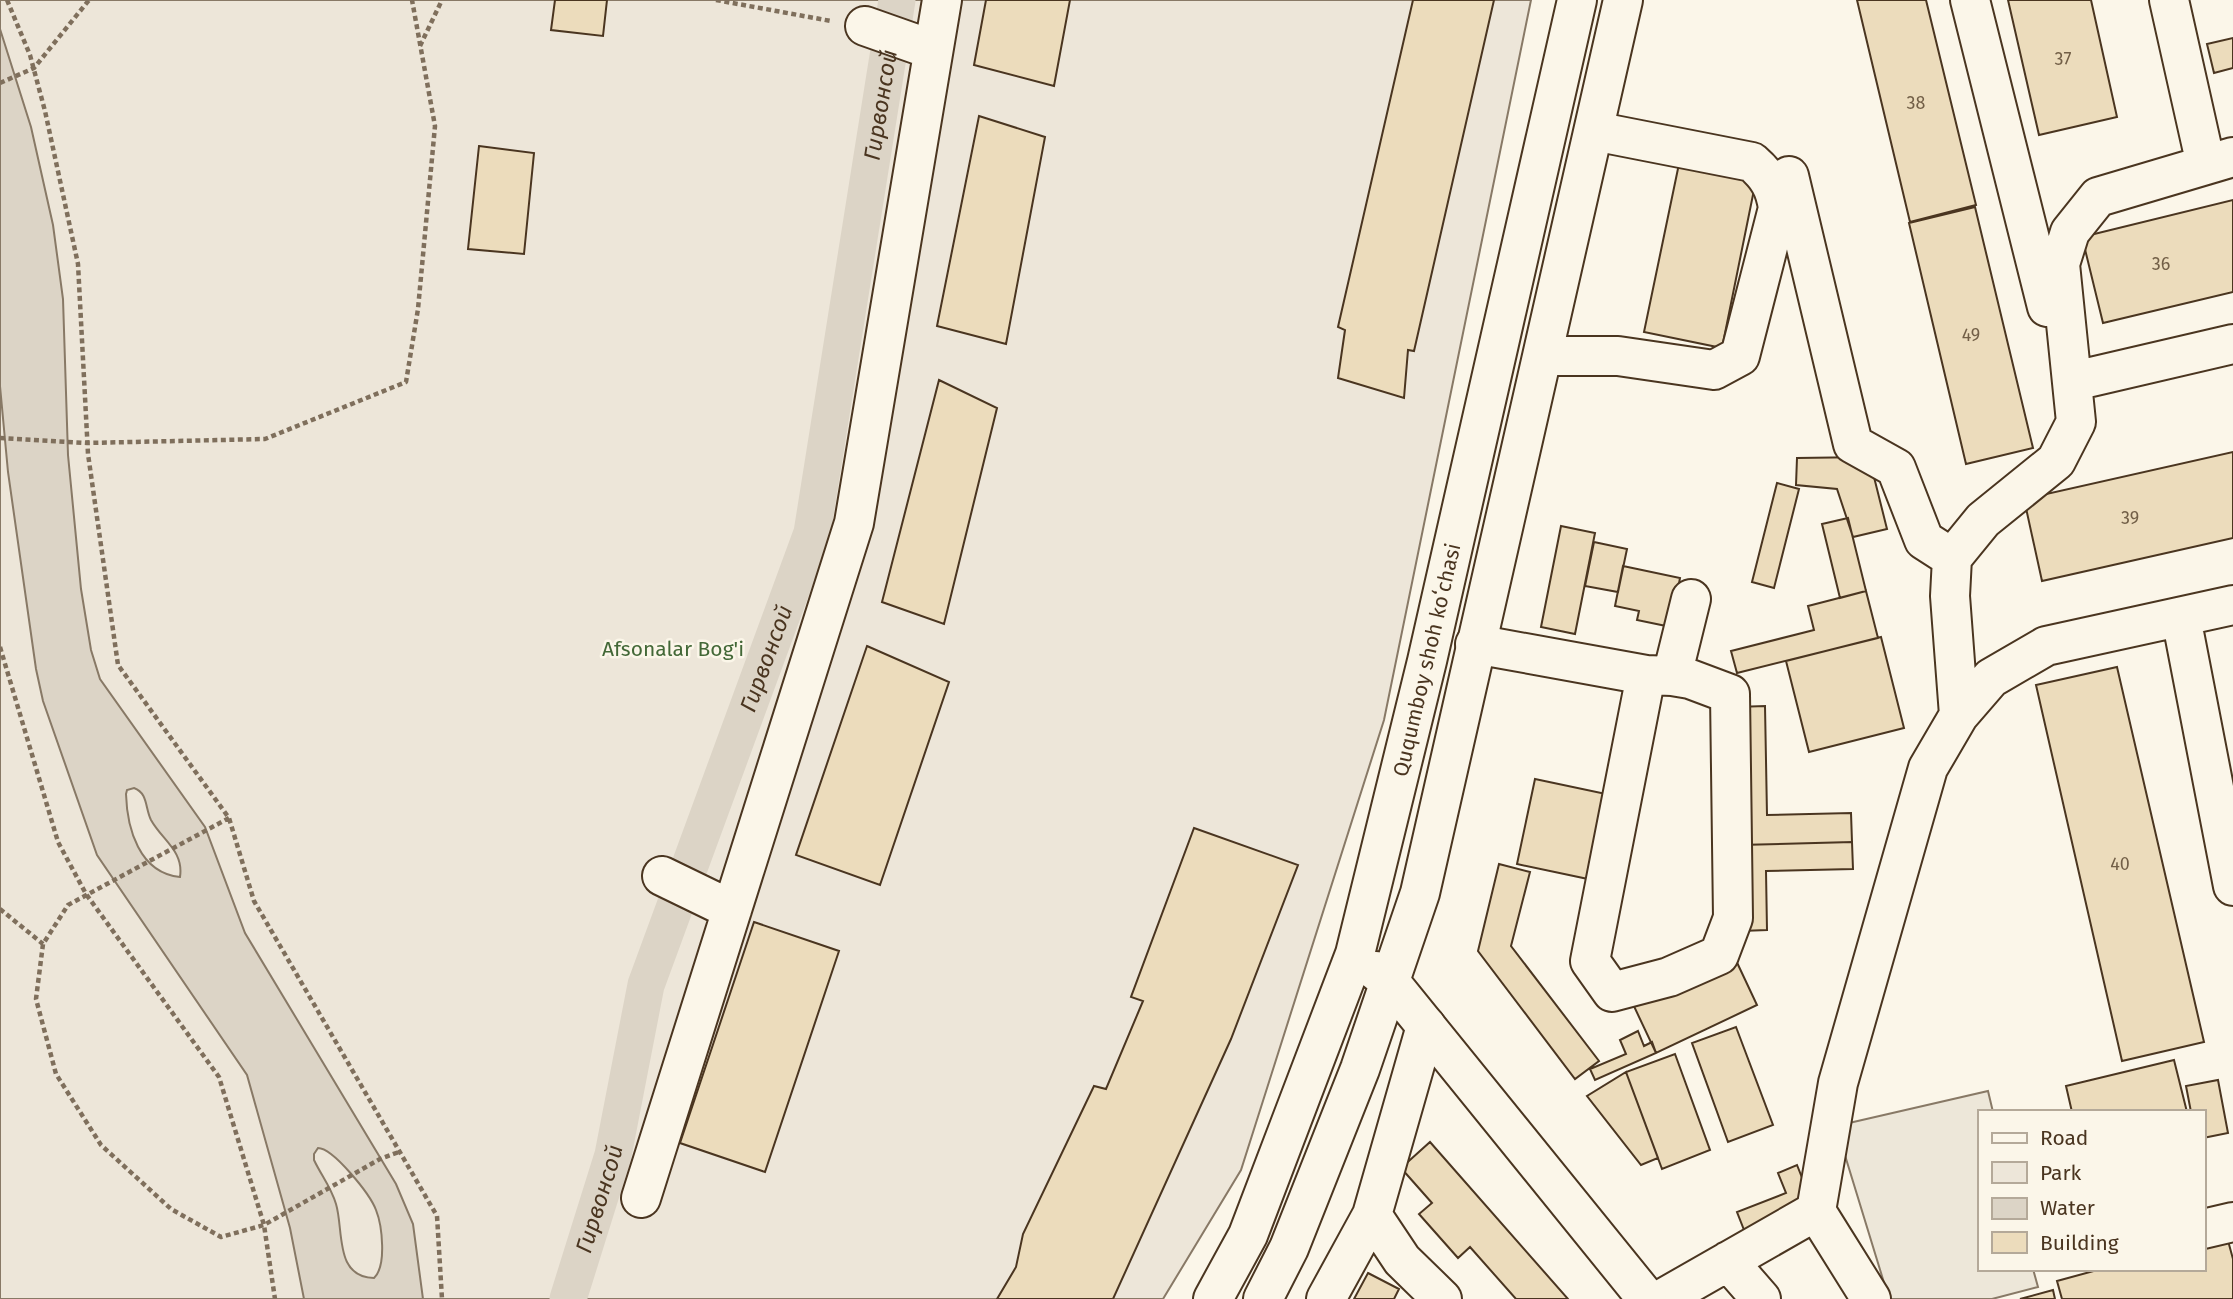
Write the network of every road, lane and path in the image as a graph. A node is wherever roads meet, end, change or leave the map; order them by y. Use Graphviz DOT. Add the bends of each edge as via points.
graph roads {
  1 [pos="7,0"];
  2 [pos="89,0"];
  3 [pos="412,0"];
  4 [pos="442,0"];
  5 [pos="716,0"];
  6 [pos="942,0"];
  7 [pos="1577,0"];
  8 [pos="1623,0"];
  9 [pos="1970,0"];
  10 [pos="2169,0"];
  11 [pos="848,24"];
  12 [pos="917,45"];
  13 [pos="420,47"];
  14 [pos="34,68"];
  15 [pos="0,83"];
  16 [pos="1594,131"];
  17 [pos="2219,161"];
  18 [pos="1752,162"];
  19 [pos="2233,344"];
  20 [pos="1543,356"];
  21 [pos="2074,381"];
  22 [pos="2076,422"];
  23 [pos="0,438"];
  24 [pos="87,443"];
  25 [pos="1952,558"];
  26 [pos="1691,599"];
  27 [pos="2233,605"];
  28 [pos="2181,617"];
  29 [pos="1475,644"];
  30 [pos="0,647"];
  31 [pos="1659,676"];
  32 [pos="1959,715"];
  33 [pos="229,818"];
  34 [pos="662,876"];
  35 [pos="2233,886"];
  36 [pos="86,894"];
  37 [pos="718,902"];
  38 [pos="0,909"];
  39 [pos="43,944"];
  40 [pos="1355,954"];
  41 [pos="1391,983"];
  42 [pos="1426,1026"];
  43 [pos="399,1152"];
  44 [pos="641,1198"];
  45 [pos="1816,1211"];
  46 [pos="1372,1215"];
  47 [pos="2233,1222"];
  48 [pos="264,1225"];
  49 [pos="2205,1229"];
  50 [pos="1728,1261"];
  51 [pos="1436,1297"];
  52 [pos="275,1299"];
  53 [pos="442,1299"];
  54 [pos="1213,1299"];
  55 [pos="1263,1299"];
  56 [pos="1326,1299"];
  57 [pos="1647,1299"];
  58 [pos="1662,1299"];
  59 [pos="1761,1299"];
  60 [pos="1871,1299"];
  1 -- 14 [label="path"];
  2 -- 14 [label="path"];
  3 -- 13 [label="path"];
  4 -- 13 [label="path"];
  5 -- 11 [label="path"];
  6 -- 12 [label="main road"];
  7 -- 40 [label="main road, Ququmboy shoh koʻchasi" via="1427,661"];
  8 -- 16 [label="main road, Ququmboy shoh koʻchasi"];
  9 -- 22 [label="main road"];
  10 -- 17 [label="main road"];
  11 -- 12 [label="main road"];
  12 -- 37 [label="main road" via="854,523"];
  13 -- 24 [label="path" via="435,126 418,309 406,382 265,439"];
  14 -- 15 [label="path"];
  14 -- 24 [label="path" via="78,264"];
  16 -- 18 [label="main road"];
  16 -- 20 [label="main road, Ququmboy shoh koʻchasi"];
  17 -- 21 [label="main road" via="2098,197 2070,232 2060,264"];
  18 -- 20 [label="main road" via="1767,176 1778,208 1740,356 1714,370 1618,356"];
  18 -- 25 [label="main road" via="1780,161 1790,179 1853,444 1896,468 1924,540"];
  19 -- 21 [label="main road"];
  20 -- 29 [label="main road, Ququmboy shoh koʻchasi"];
  21 -- 22 [label="main road"];
  22 -- 25 [label="main road" via="2056,461 1983,520"];
  23 -- 24 [label="path"];
  24 -- 33 [label="path" via="118,665"];
  25 -- 32 [label="main road" via="1950,596"];
  26 -- 31 [label="main road"];
  27 -- 28 [label="main road"];
  28 -- 32 [label="main road" via="2046,646 1991,678"];
  28 -- 35 [label="main road"];
  29 -- 31 [label="main road"];
  29 -- 41 [label="main road, Ququmboy shoh koʻchasi" via="1420,893"];
  30 -- 36 [label="path" via="58,842"];
  31 -- 31 [label="main road" via="1590,961 1612,992 1669,977 1719,955 1733,918 1730,694 1690,679"];
  32 -- 45 [label="main road" via="1928,768 1838,1083"];
  33 -- 36 [label="path"];
  33 -- 43 [label="path" via="254,901"];
  34 -- 37 [label="main road"];
  36 -- 39 [label="path" via="68,905"];
  36 -- 48 [label="path" via="219,1077"];
  37 -- 44 [label="main road"];
  38 -- 39 [label="path"];
  39 -- 48 [label="path" via="36,999 56,1074 101,1145 171,1209 221,1237"];
  40 -- 41 [label="main road"];
  40 -- 54 [label="main road, Ququmboy shoh koʻchasi" via="1248,1235"];
  41 -- 42 [label="main road"];
  41 -- 55 [label="main road, Ququmboy shoh koʻchasi" via="1289,1248"];
  42 -- 46 [label="main road"];
  42 -- 57 [label="main road"];
  43 -- 48 [label="path"];
  43 -- 53 [label="path" via="437,1216"];
  45 -- 50 [label="main road"];
  45 -- 60 [label="main road"];
  46 -- 51 [label="main road" via="1402,1260"];
  46 -- 56 [label="main road"];
  47 -- 49 [label="main road"];
  48 -- 52 [label="path"];
  50 -- 58 [label="main road"];
  50 -- 59 [label="main road"];
}
